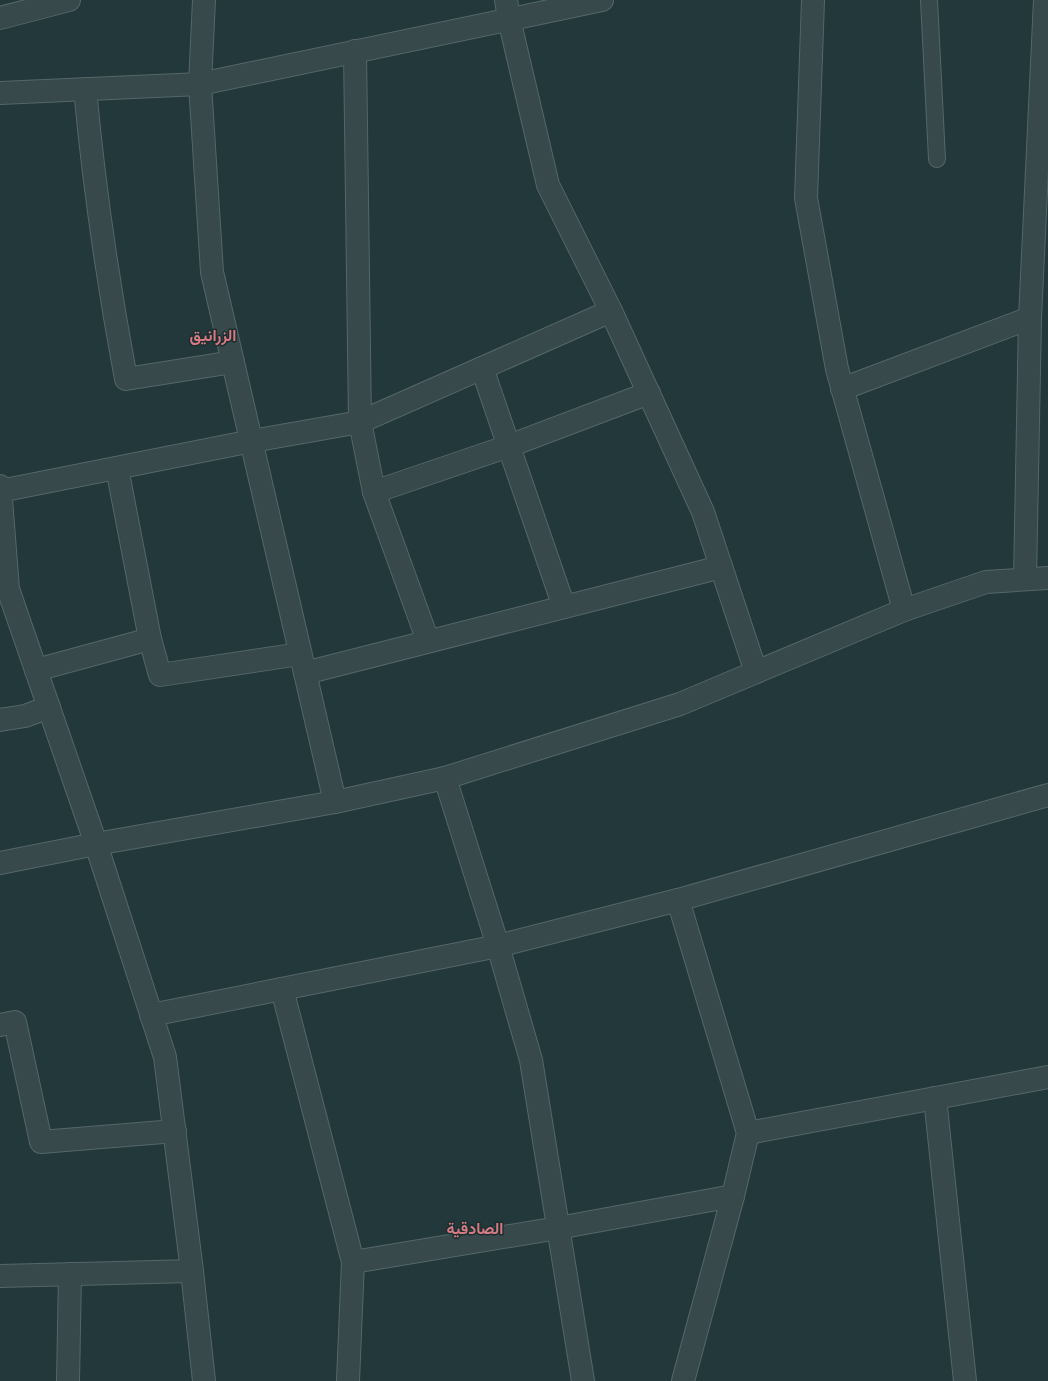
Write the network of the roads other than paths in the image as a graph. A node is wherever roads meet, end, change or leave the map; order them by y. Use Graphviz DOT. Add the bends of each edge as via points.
graph roads {
  1 [pos="69,0"];
  2 [pos="204,0"];
  3 [pos="602,0"];
  4 [pos="813,0"];
  5 [pos="929,0"];
  6 [pos="1045,0"];
  7 [pos="507,10"];
  8 [pos="0,18"];
  9 [pos="355,51"];
  10 [pos="200,84"];
  11 [pos="85,89"];
  12 [pos="0,93"];
  13 [pos="937,159"];
  14 [pos="611,311"];
  15 [pos="1030,318"];
  16 [pos="233,362"];
  17 [pos="482,368"];
  18 [pos="842,389"];
  19 [pos="649,393"];
  20 [pos="360,422"];
  21 [pos="252,441"];
  22 [pos="509,446"];
  23 [pos="117,468"];
  24 [pos="0,486"];
  25 [pos="0,491"];
  26 [pos="374,492"];
  27 [pos="721,567"];
  28 [pos="1048,578"];
  29 [pos="1025,579"];
  30 [pos="564,607"];
  31 [pos="904,610"];
  32 [pos="150,639"];
  33 [pos="428,641"];
  34 [pos="302,663"];
  35 [pos="36,670"];
  36 [pos="756,672"];
  37 [pos="49,707"];
  38 [pos="0,720"];
  39 [pos="445,778"];
  40 [pos="1048,795"];
  41 [pos="335,802"];
  42 [pos="96,844"];
  43 [pos="0,863"];
  44 [pos="678,900"];
  45 [pos="498,946"];
  46 [pos="282,989"];
  47 [pos="152,1016"];
  48 [pos="0,1025"];
  49 [pos="1048,1077"];
  50 [pos="935,1098"];
  51 [pos="175,1131"];
  52 [pos="748,1133"];
  53 [pos="733,1196"];
  54 [pos="558,1228"];
  55 [pos="353,1262"];
  56 [pos="192,1270"];
  57 [pos="70,1274"];
  58 [pos="0,1276"];
  59 [pos="68,1381"];
  60 [pos="204,1381"];
  61 [pos="348,1381"];
  62 [pos="583,1381"];
  63 [pos="683,1381"];
  64 [pos="965,1381"];
  1 -- 8 [label="street"];
  2 -- 10 [label="street"];
  3 -- 7 [label="street"];
  4 -- 18 [label="street" via="806,198"];
  5 -- 13 [label="lane"];
  6 -- 15 [label="street"];
  7 -- 9 [label="street"];
  7 -- 14 [label="street" via="548,185"];
  9 -- 10 [label="street"];
  9 -- 20 [label="street"];
  10 -- 11 [label="street"];
  10 -- 16 [label="street" via="212,272"];
  11 -- 12 [label="street"];
  11 -- 16 [label="street" via="114,318 126,379"];
  14 -- 17 [label="street"];
  14 -- 19 [label="street"];
  15 -- 18 [label="street"];
  15 -- 29 [label="street"];
  16 -- 21 [label="street"];
  17 -- 20 [label="street"];
  17 -- 22 [label="street"];
  18 -- 31 [label="street"];
  19 -- 22 [label="street"];
  19 -- 27 [label="street" via="703,512"];
  20 -- 21 [label="street"];
  20 -- 26 [label="street"];
  21 -- 23 [label="street"];
  21 -- 34 [label="street"];
  22 -- 26 [label="street"];
  22 -- 30 [label="street"];
  23 -- 25 [label="street"];
  23 -- 32 [label="street"];
  24 -- 25 [label="street"];
  25 -- 35 [label="street" via="8,589"];
  26 -- 33 [label="street"];
  27 -- 30 [label="street"];
  27 -- 36 [label="street"];
  28 -- 29 [label="street"];
  29 -- 31 [label="street" via="986,582"];
  30 -- 33 [label="street"];
  31 -- 36 [label="street"];
  32 -- 34 [label="street" via="160,675"];
  32 -- 35 [label="street"];
  33 -- 34 [label="street"];
  34 -- 41 [label="street"];
  35 -- 37 [label="street"];
  36 -- 39 [label="street" via="680,704"];
  37 -- 38 [label="street" via="25,716"];
  37 -- 42 [label="street"];
  39 -- 41 [label="street"];
  39 -- 45 [label="street"];
  40 -- 44 [label="street"];
  41 -- 42 [label="street"];
  42 -- 43 [label="street"];
  42 -- 47 [label="street"];
  44 -- 45 [label="street"];
  44 -- 52 [label="street"];
  45 -- 46 [label="street"];
  45 -- 54 [label="street" via="531,1060"];
  46 -- 47 [label="street"];
  46 -- 55 [label="street"];
  47 -- 51 [label="street" via="165,1057"];
  48 -- 51 [label="street" via="15,1022 41,1142"];
  49 -- 50 [label="street"];
  50 -- 52 [label="street"];
  50 -- 64 [label="street"];
  51 -- 56 [label="street"];
  52 -- 53 [label="street"];
  53 -- 54 [label="street"];
  53 -- 63 [label="street"];
  54 -- 55 [label="street"];
  54 -- 62 [label="street"];
  55 -- 61 [label="street"];
  56 -- 57 [label="street"];
  56 -- 60 [label="street"];
  57 -- 58 [label="street"];
  57 -- 59 [label="street"];
}
